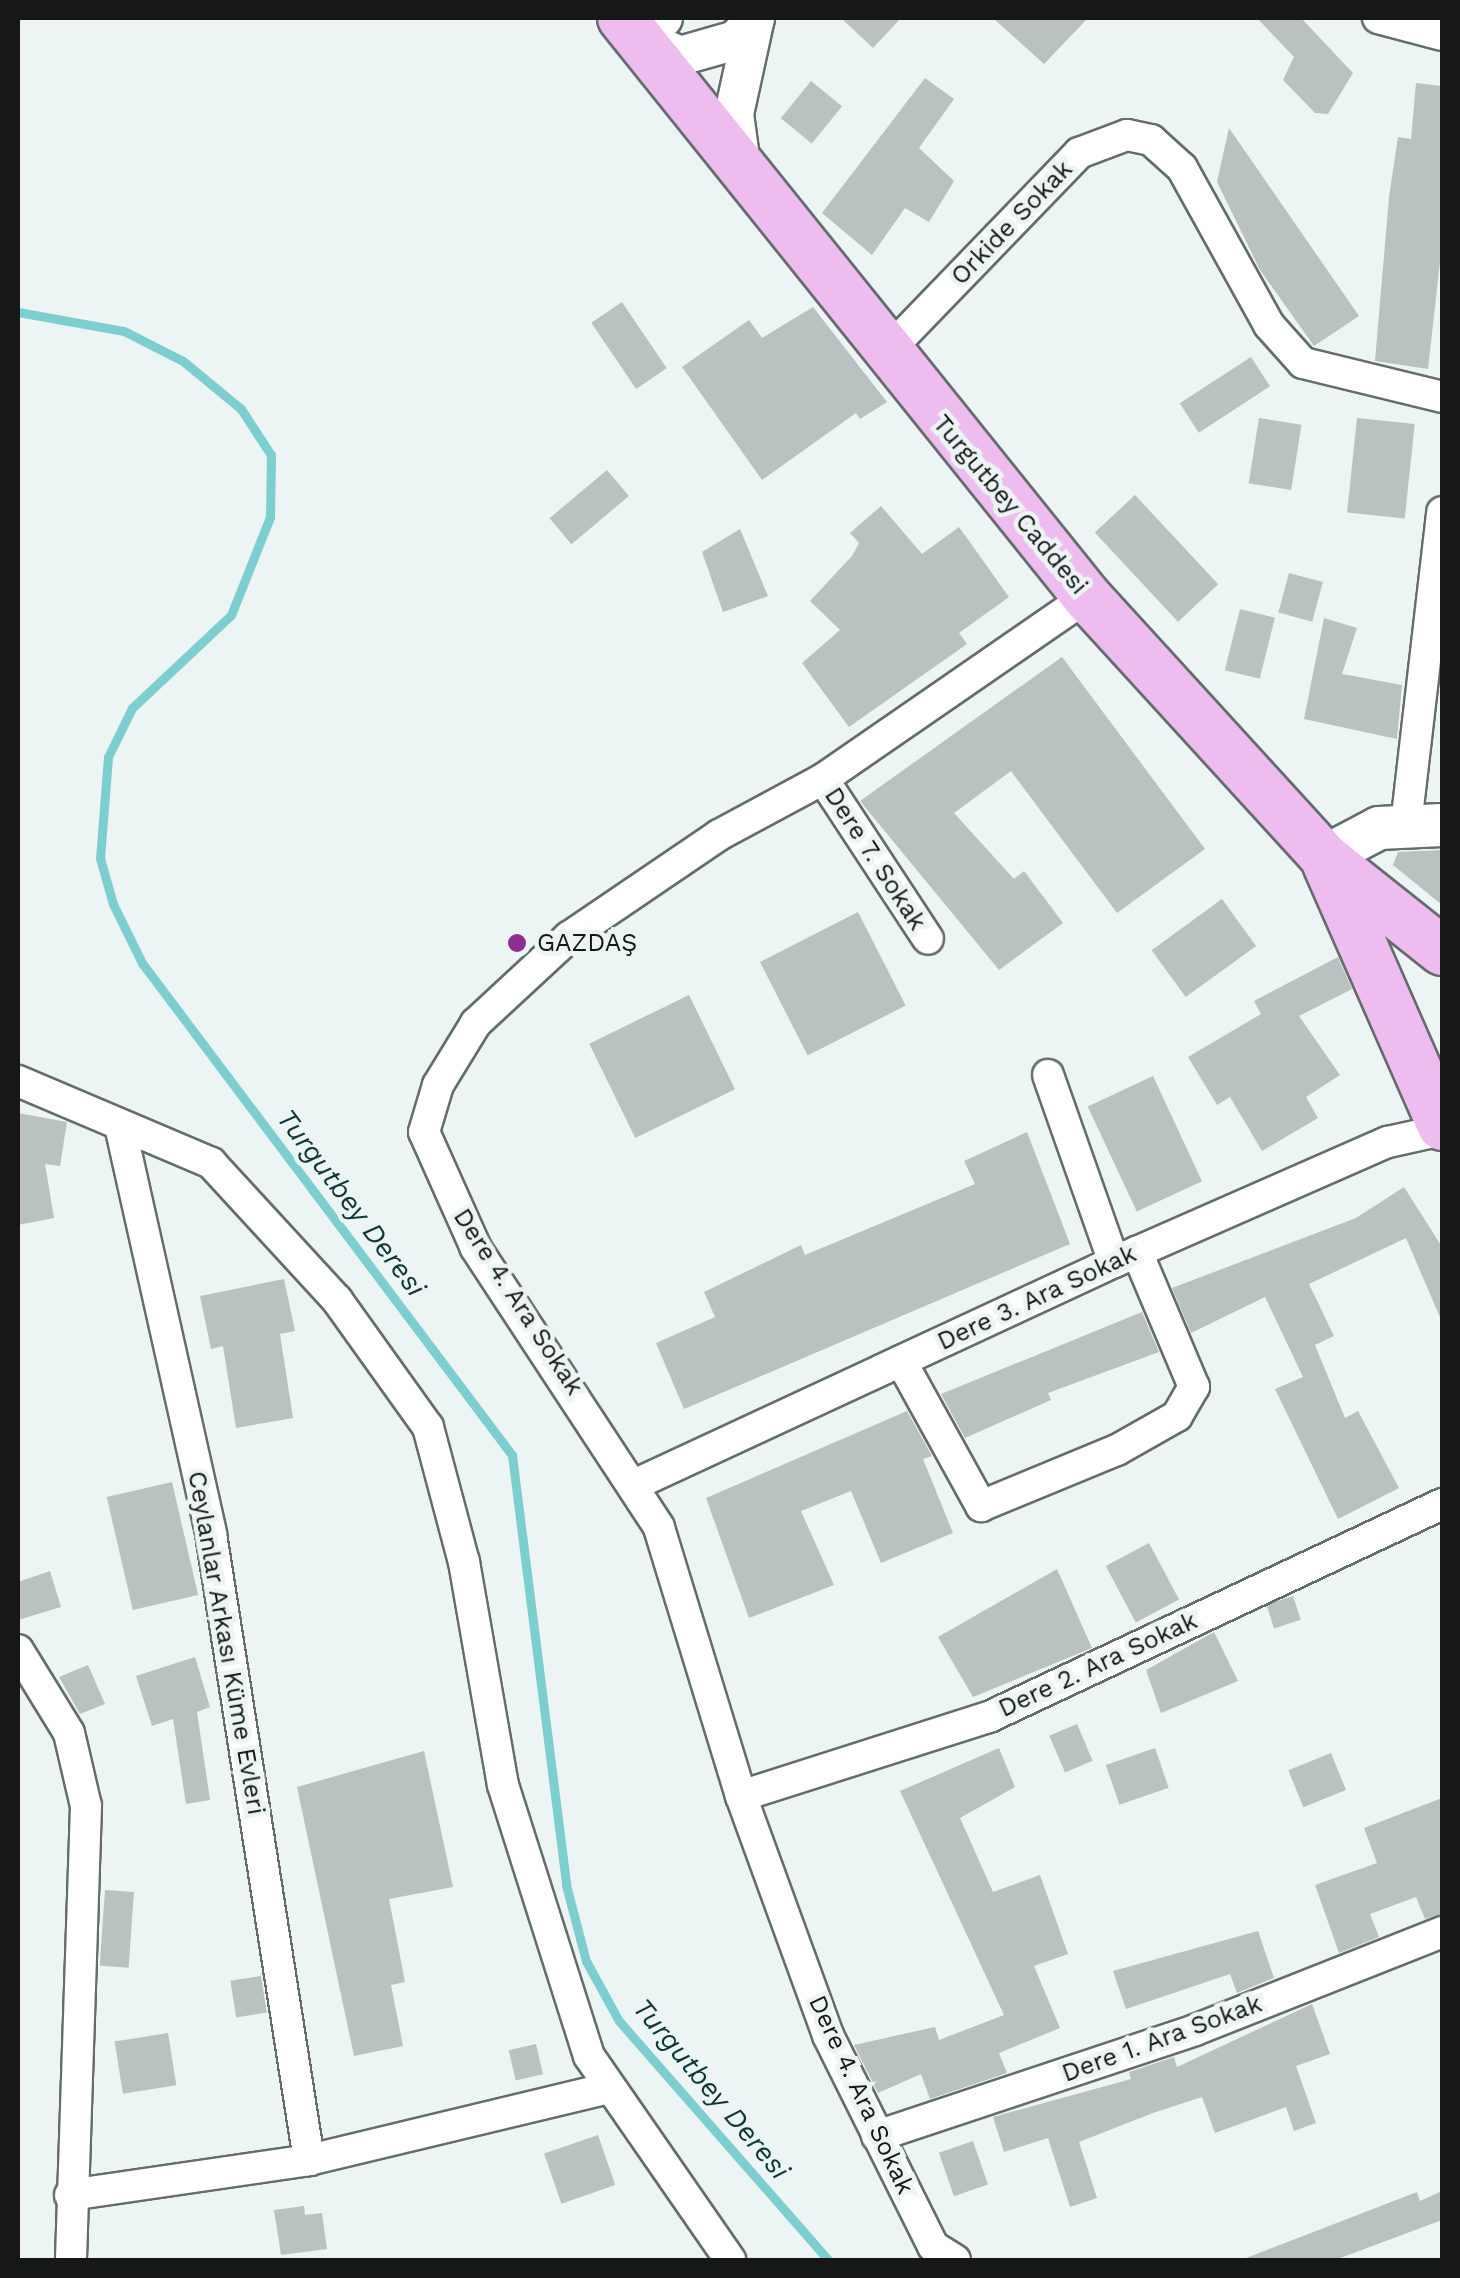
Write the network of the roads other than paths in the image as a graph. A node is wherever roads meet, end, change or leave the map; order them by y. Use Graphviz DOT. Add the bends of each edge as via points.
graph roads {
  1 [pos="755,18"];
  2 [pos="1378,18"];
  3 [pos="641,24"];
  4 [pos="1442,35"];
  5 [pos="744,172"];
  6 [pos="886,353"];
  7 [pos="1442,397"];
  8 [pos="1442,512"];
  9 [pos="1087,597"];
  10 [pos="823,779"];
  11 [pos="1424,825"];
  12 [pos="1324,856"];
  13 [pos="928,939"];
  14 [pos="1442,951"];
  15 [pos="1442,1033"];
  16 [pos="1048,1075"];
  17 [pos="18,1082"];
  18 [pos="1437,1114"];
  19 [pos="121,1130"];
  20 [pos="1125,1257"];
  21 [pos="901,1361"];
  22 [pos="638,1483"];
  23 [pos="1442,1504"];
  24 [pos="18,1650"];
  25 [pos="741,1796"];
  26 [pos="1442,1932"];
  27 [pos="610,2088"];
  28 [pos="877,2136"];
  29 [pos="309,2160"];
  30 [pos="70,2195"];
  31 [pos="71,2260"];
  32 [pos="730,2260"];
  33 [pos="955,2260"];
  1 -- 3 [label="street" via="736,40 692,55 666,55"];
  1 -- 5 [label="street" via="732,132"];
  2 -- 4 [label="street"];
  3 -- 5 [label="main road, Turgutbey Caddesi"];
  5 -- 6 [label="main road, Turgutbey Caddesi"];
  6 -- 7 [label="street, Orkide Sokak" via="1100,139 1151,140 1197,188 1270,325 1304,363"];
  6 -- 9 [label="main road, Turgutbey Caddesi"];
  8 -- 11 [label="street"];
  9 -- 10 [label="street, Dere 4. Ara Sokak"];
  9 -- 12 [label="main road, Turgutbey Caddesi"];
  10 -- 13 [label="street, Dere 7. Sokak"];
  10 -- 22 [label="street, Dere 4. Ara Sokak" via="719,835 569,937 476,1023 438,1085 424,1132 476,1248"];
  11 -- 12 [label="main road" via="1356,834"];
  12 -- 14 [label="main road, Turgutbey Caddesi"];
  12 -- 18 [label="main road"];
  15 -- 18 [label="main road"];
  16 -- 20 [label="street"];
  17 -- 19 [label="street"];
  18 -- 20 [label="street, Dere 3. Ara Sokak" via="1388,1142"];
  19 -- 27 [label="street" via="211,1164 338,1300 428,1427 464,1562 503,1784 588,2056"];
  19 -- 29 [label="street, Ceylanlar Arkası Küme Evleri" via="211,1534"];
  20 -- 21 [label="street, Dere 3. Ara Sokak"];
  20 -- 21 [label="street" via="1194,1387 1177,1416 1117,1450 981,1506"];
  21 -- 22 [label="street, Dere 3. Ara Sokak"];
  22 -- 25 [label="street, Dere 4. Ara Sokak" via="679,1574"];
  23 -- 25 [label="street, Dere 2. Ara Sokak" via="989,1716"];
  24 -- 30 [label="street" via="69,1733 86,1806"];
  25 -- 28 [label="street, Dere 4. Ara Sokak" via="828,2035"];
  26 -- 28 [label="street, Dere 1. Ara Sokak" via="1196,2030"];
  27 -- 29 [label="street"];
  27 -- 32 [label="street"];
  28 -- 33 [label="street, Dere 4. Ara Sokak" via="933,2246"];
  29 -- 30 [label="street"];
  30 -- 31 [label="street"];
}
